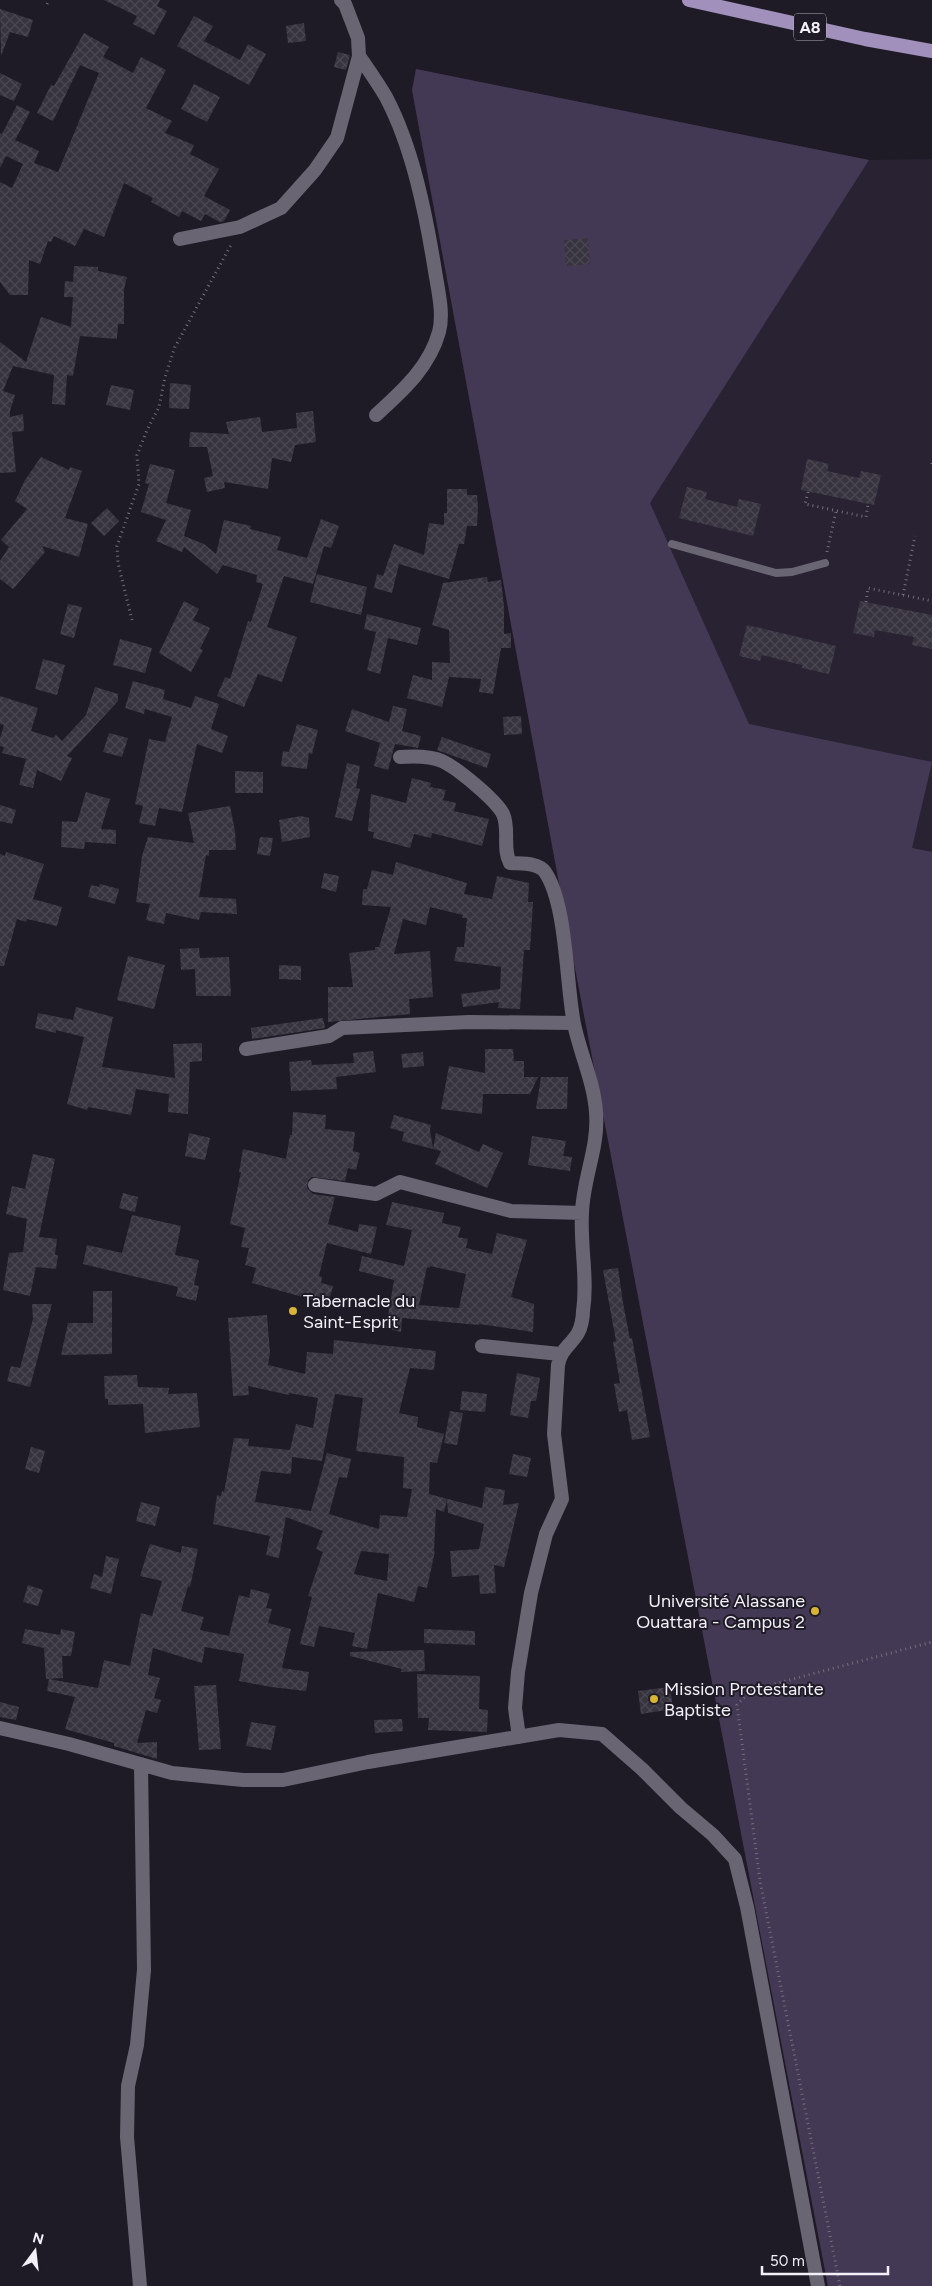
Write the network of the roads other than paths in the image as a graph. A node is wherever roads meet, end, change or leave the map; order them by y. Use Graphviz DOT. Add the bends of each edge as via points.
graph roads {
  1 [pos="341,0"];
  2 [pos="689,0"];
  3 [pos="932,50"];
  4 [pos="359,56"];
  5 [pos="180,239"];
  6 [pos="376,415"];
  7 [pos="672,544"];
  8 [pos="825,563"];
  9 [pos="400,757"];
  10 [pos="574,1024"];
  11 [pos="246,1049"];
  12 [pos="314,1185"];
  13 [pos="582,1213"];
  14 [pos="482,1346"];
  15 [pos="560,1354"];
  16 [pos="0,1728"];
  17 [pos="519,1737"];
  18 [pos="141,1764"];
  19 [pos="140,2286"];
  20 [pos="818,2286"];
  1 -- 4 [label="street" via="358,38"];
  2 -- 3 [label="main road, A8" via="856,37"];
  4 -- 5 [label="street" via="337,138 315,170 281,208 240,227"];
  4 -- 6 [label="street" via="386,98 408,149 429,234 439,299 439,331 426,362 412,382"];
  7 -- 8 [label="lane" via="776,572 792,572"];
  9 -- 10 [label="street" via="442,761 466,777 503,813 510,862 536,865 545,871 553,888 563,935"];
  10 -- 11 [label="street" via="469,1022 342,1028 329,1036"];
  10 -- 13 [label="street" via="596,1111 594,1153"];
  12 -- 13 [label="street" via="376,1194 400,1182 511,1211"];
  13 -- 15 [label="street" via="584,1312 578,1333"];
  14 -- 15 [label="street"];
  15 -- 17 [label="street" via="554,1434 562,1499 546,1534 531,1593 515,1708"];
  16 -- 18 [label="street"];
  17 -- 18 [label="street" via="283,1780 172,1773"];
  17 -- 20 [label="street" via="559,1730 602,1734 735,1859 747,1907"];
  18 -- 19 [label="street" via="144,1970 137,2045 128,2086 127,2137"];
}
